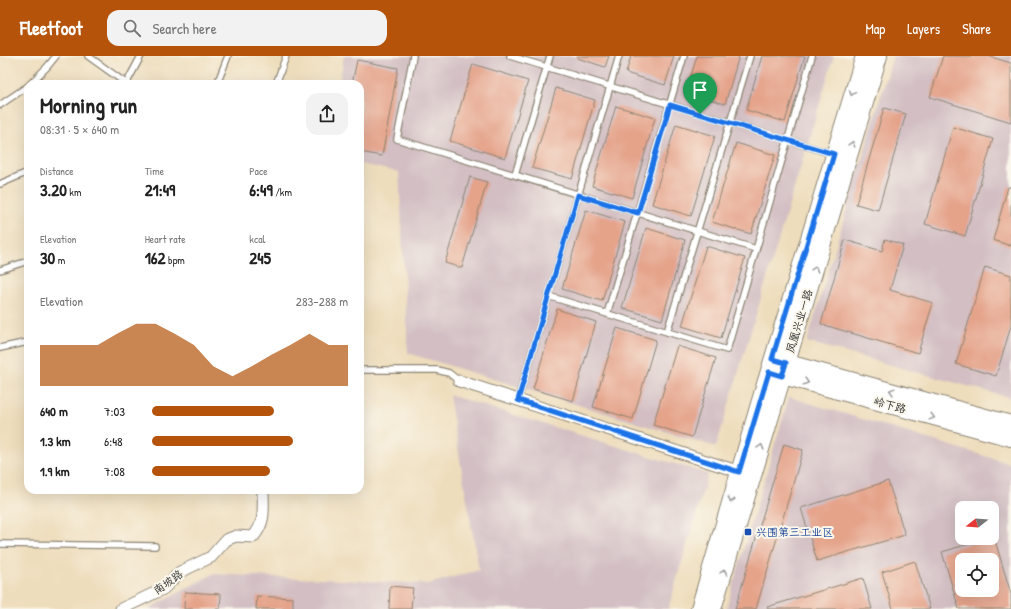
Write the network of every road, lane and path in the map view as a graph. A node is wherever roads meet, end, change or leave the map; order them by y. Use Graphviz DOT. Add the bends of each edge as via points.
graph roads {
  1 [pos="56,56"];
  2 [pos="88,56"];
  3 [pos="141,56"];
  4 [pos="228,56"];
  5 [pos="286,56"];
  6 [pos="413,56"];
  7 [pos="510,56"];
  8 [pos="550,56"];
  9 [pos="619,56"];
  10 [pos="684,56"];
  11 [pos="750,56"];
  12 [pos="812,56"];
  13 [pos="864,56"];
  14 [pos="879,56"];
  15 [pos="547,67"];
  16 [pos="34,80"];
  17 [pos="121,80"];
  18 [pos="128,80"];
  19 [pos="219,80"];
  20 [pos="277,80"];
  21 [pos="610,86"];
  22 [pos="24,88"];
  23 [pos="0,105"];
  24 [pos="670,105"];
  25 [pos="730,123"];
  26 [pos="788,140"];
  27 [pos="834,154"];
  28 [pos="24,174"];
  29 [pos="515,175"];
  30 [pos="0,184"];
  31 [pos="578,195"];
  32 [pos="638,213"];
  33 [pos="698,231"];
  34 [pos="756,249"];
  35 [pos="24,262"];
  36 [pos="0,270"];
  37 [pos="548,296"];
  38 [pos="607,314"];
  39 [pos="667,332"];
  40 [pos="24,343"];
  41 [pos="0,348"];
  42 [pos="777,367"];
  43 [pos="364,370"];
  44 [pos="459,381"];
  45 [pos="518,400"];
  46 [pos="1011,424"];
  47 [pos="1011,438"];
  48 [pos="746,474"];
  49 [pos="263,494"];
  50 [pos="0,544"];
  51 [pos="155,546"];
  52 [pos="121,609"];
  53 [pos="699,609"];
  54 [pos="713,609"];
  1 -- 16 [label="lane"];
  2 -- 17 [label="lane"];
  3 -- 18 [label="lane"];
  4 -- 19 [label="lane"];
  5 -- 20 [label="lane"];
  6 -- 29 [label="lane" via="397,139"];
  7 -- 15 [label="lane"];
  8 -- 15 [label="lane"];
  9 -- 21 [label="lane"];
  10 -- 24 [label="lane"];
  11 -- 25 [label="lane"];
  12 -- 26 [label="lane"];
  13 -- 27 [label="street, 凤凰兴业一路, one-way"];
  42 -- 14 [label="street, 凤凰兴业一路, one-way"];
  15 -- 21 [label="lane"];
  15 -- 29 [label="lane"];
  21 -- 24 [label="lane"];
  21 -- 31 [label="lane"];
  22 -- 23 [label="lane"];
  24 -- 25 [label="lane"];
  24 -- 32 [label="lane"];
  25 -- 26 [label="lane"];
  25 -- 33 [label="lane"];
  26 -- 27 [label="lane"];
  26 -- 34 [label="lane"];
  27 -- 42 [label="street, 凤凰兴业一路"];
  28 -- 30 [label="lane"];
  29 -- 31 [label="lane"];
  31 -- 32 [label="lane"];
  31 -- 37 [label="lane"];
  32 -- 33 [label="lane"];
  32 -- 38 [label="lane"];
  33 -- 34 [label="lane"];
  33 -- 39 [label="lane"];
  34 -- 39 [label="lane" via="727,350"];
  35 -- 36 [label="lane"];
  37 -- 38 [label="lane"];
  37 -- 45 [label="lane"];
  38 -- 39 [label="lane"];
  40 -- 41 [label="lane"];
  46 -- 42 [label="street, 岭下路, one-way"];
  42 -- 47 [label="street, 岭下路, one-way"];
  42 -- 48 [label="street, 凤凰兴业一路"];
  43 -- 44 [label="lane" via="438,370 449,373"];
  44 -- 45 [label="street"];
  45 -- 48 [label="street"];
  48 -- 53 [label="street, 凤凰兴业一路, one-way"];
  54 -- 48 [label="street, 凤凰兴业一路, one-way"];
  49 -- 52 [label="street, 南坡路" via="263,517 259,530 253,537 236,536 226,540 211,557 180,572 162,589"];
  50 -- 51 [label="lane"];
}
